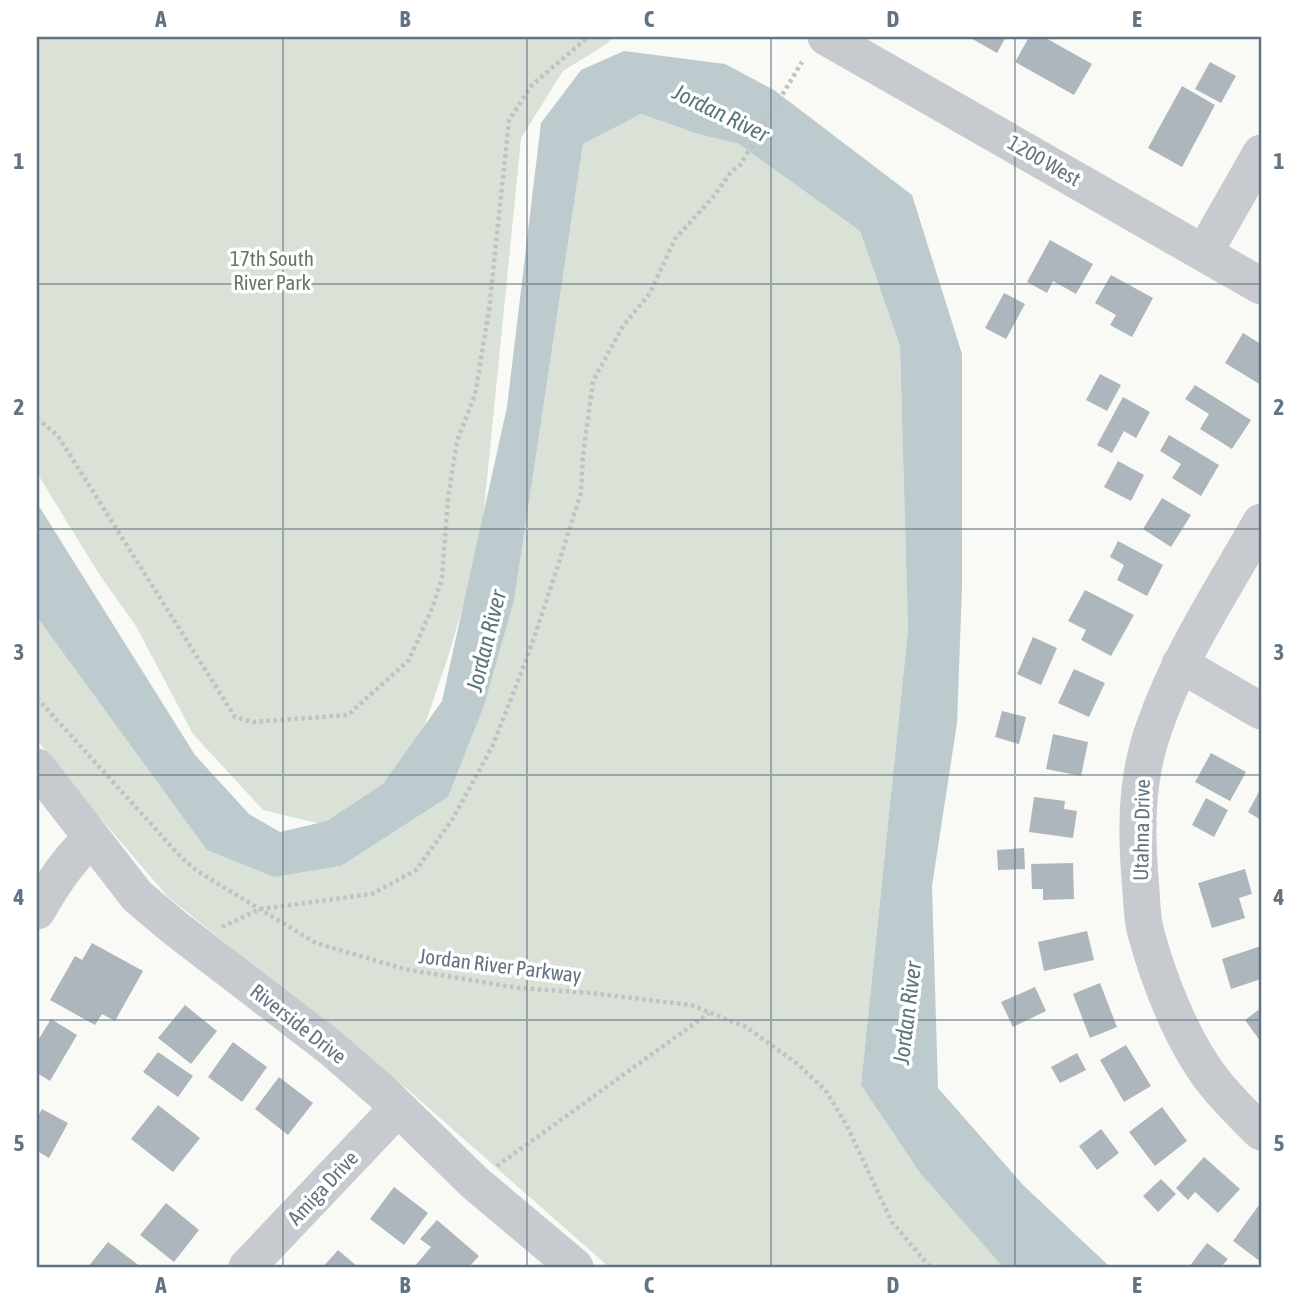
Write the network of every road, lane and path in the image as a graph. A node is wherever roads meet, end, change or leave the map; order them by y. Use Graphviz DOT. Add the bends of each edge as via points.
graph roads {
  1 [pos="588,37"];
  2 [pos="814,49"];
  3 [pos="1261,153"];
  4 [pos="1204,253"];
  5 [pos="1261,286"];
  6 [pos="37,418"];
  7 [pos="1261,522"];
  8 [pos="1180,664"];
  9 [pos="37,698"];
  10 [pos="1261,711"];
  11 [pos="37,766"];
  12 [pos="92,838"];
  13 [pos="260,909"];
  14 [pos="37,911"];
  15 [pos="199,947"];
  16 [pos="710,1013"];
  17 [pos="398,1108"];
  18 [pos="1261,1132"];
  19 [pos="474,1182"];
  20 [pos="247,1267"];
  21 [pos="575,1267"];
  22 [pos="930,1267"];
  1 -- 6 [label="path" via="531,85 509,120 489,310 475,395 457,440 442,578 409,660 348,715 253,722 236,717 58,436"];
  2 -- 4 [label="street, 1200 West"];
  2 -- 13 [label="path" via="740,165 675,239 650,293 623,326 593,381 581,493 551,587 492,747 452,820 416,870 372,894"];
  3 -- 4 [label="street"];
  4 -- 5 [label="street, 1200 West"];
  7 -- 8 [label="street, Utahna Drive"];
  8 -- 10 [label="street"];
  8 -- 18 [label="street, Utahna Drive" via="1142,770 1139,868 1145,931 1187,1040 1212,1080"];
  9 -- 13 [label="path, Jordan River Parkway" via="180,856"];
  11 -- 12 [label="street, Riverside Drive"];
  12 -- 14 [label="street" via="59,872"];
  12 -- 15 [label="street, Riverside Drive" via="137,896"];
  13 -- 15 [label="path" via="215,930"];
  13 -- 16 [label="path, Jordan River Parkway" via="316,943 404,970 519,988 691,1005"];
  15 -- 17 [label="street, Riverside Drive" via="330,1047"];
  16 -- 19 [label="path"];
  16 -- 22 [label="path, Jordan River Parkway" via="746,1027 826,1091 892,1222"];
  17 -- 19 [label="street, Riverside Drive"];
  17 -- 20 [label="street, Amiga Drive"];
  19 -- 21 [label="street, Riverside Drive"];
}
